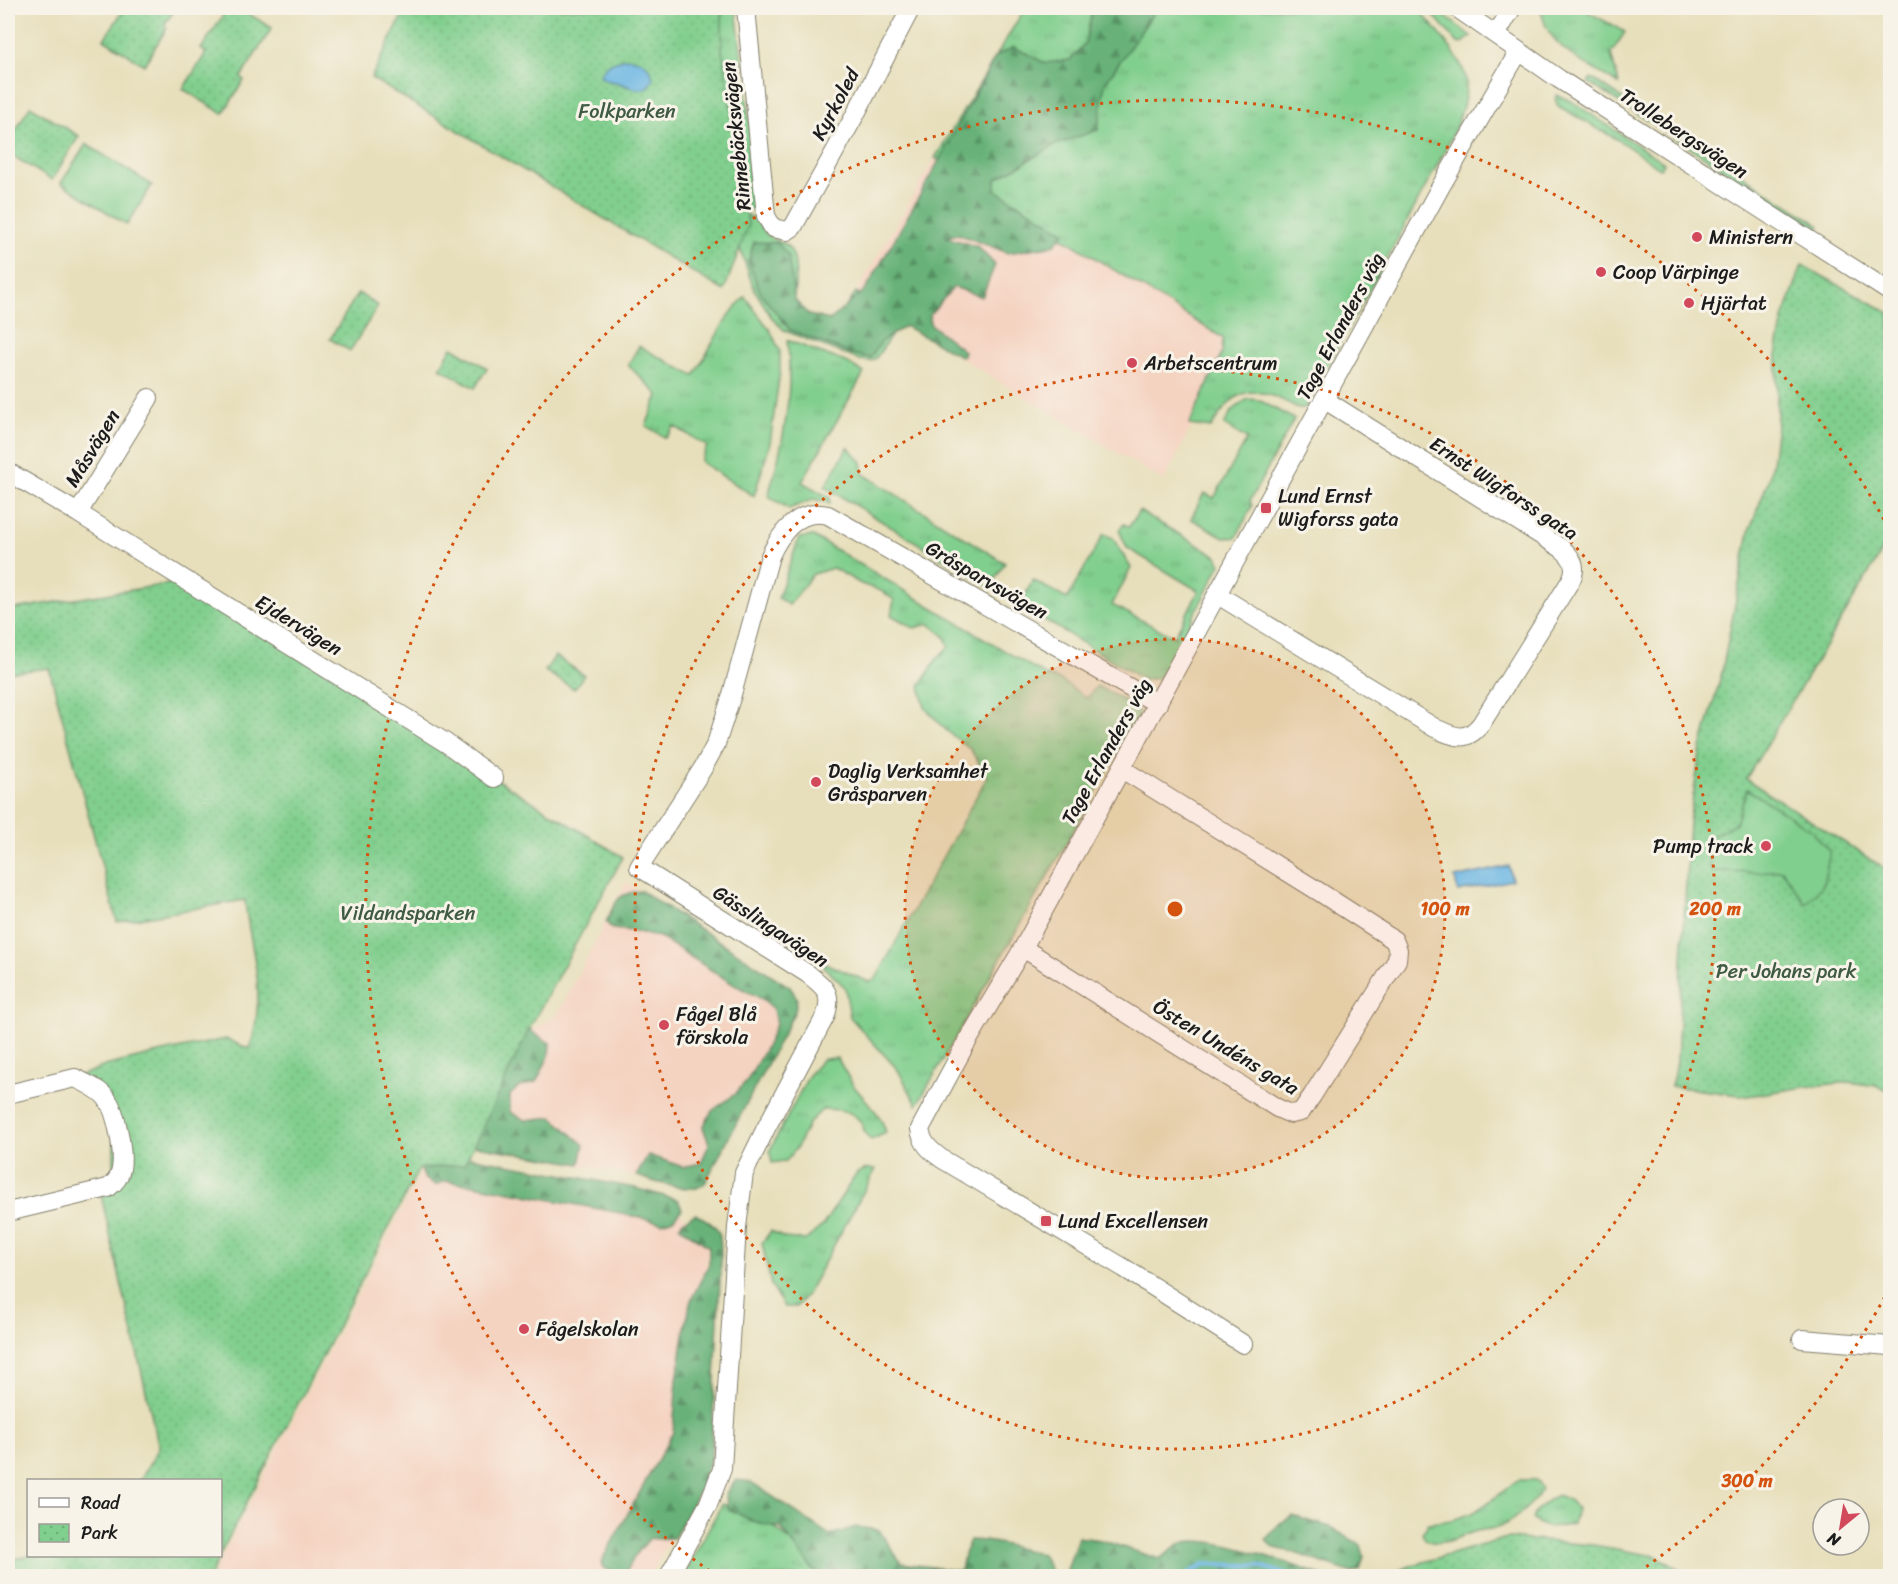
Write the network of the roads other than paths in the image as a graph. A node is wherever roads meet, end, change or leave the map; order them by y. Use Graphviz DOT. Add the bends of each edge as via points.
graph roads {
  1 [pos="746,8"];
  2 [pos="911,8"];
  3 [pos="1512,8"];
  4 [pos="1466,10"];
  5 [pos="1496,34"];
  6 [pos="1519,51"];
  7 [pos="796,221"];
  8 [pos="1890,292"];
  9 [pos="149,398"];
  10 [pos="1325,400"];
  11 [pos="8,472"];
  12 [pos="78,513"];
  13 [pos="791,524"];
  14 [pos="1218,596"];
  15 [pos="1158,704"];
  16 [pos="1122,769"];
  17 [pos="494,778"];
  18 [pos="1023,948"];
  19 [pos="8,1094"];
  20 [pos="8,1212"];
  21 [pos="1802,1339"];
  22 [pos="1243,1344"];
  23 [pos="1890,1346"];
  24 [pos="669,1576"];
  1 -- 7 [label="street, Rinnebäcksvägen" via="766,216 773,228 780,231 787,231"];
  2 -- 7 [label="street, Kyrkoled"];
  3 -- 5 [label="street"];
  4 -- 5 [label="street, Trollebergsvägen"];
  5 -- 6 [label="street, Trollebergsvägen"];
  6 -- 8 [label="street, Trollebergsvägen"];
  6 -- 10 [label="street, Tage Erlanders väg"];
  9 -- 12 [label="street, Måsvägen"];
  10 -- 14 [label="street, Tage Erlanders väg"];
  10 -- 14 [label="street, Ernst Wigforss gata" via="1561,548 1574,565 1571,580 1481,723 1459,737 1435,728"];
  11 -- 12 [label="street, Måsvägen"];
  12 -- 17 [label="street, Ejdervägen" via="446,743"];
  13 -- 15 [label="street, Gråsparvsvägen" via="819,513 840,520"];
  13 -- 24 [label="street, Gässlingavägen" via="770,556 716,744 639,867 807,974 825,988 830,1003 744,1173 736,1227 722,1469 708,1505"];
  14 -- 15 [label="street, Tage Erlanders väg"];
  15 -- 16 [label="street, Tage Erlanders väg"];
  16 -- 18 [label="street, Tage Erlanders väg"];
  16 -- 18 [label="street, Östen Undéns gata" via="1394,940 1397,960 1301,1112 1291,1114"];
  18 -- 22 [label="street, Tage Erlanders väg" via="924,1119 921,1139 942,1159"];
  19 -- 20 [label="street" via="75,1078 101,1093 114,1114 122,1167 114,1184 100,1191"];
  21 -- 23 [label="street"];
}
